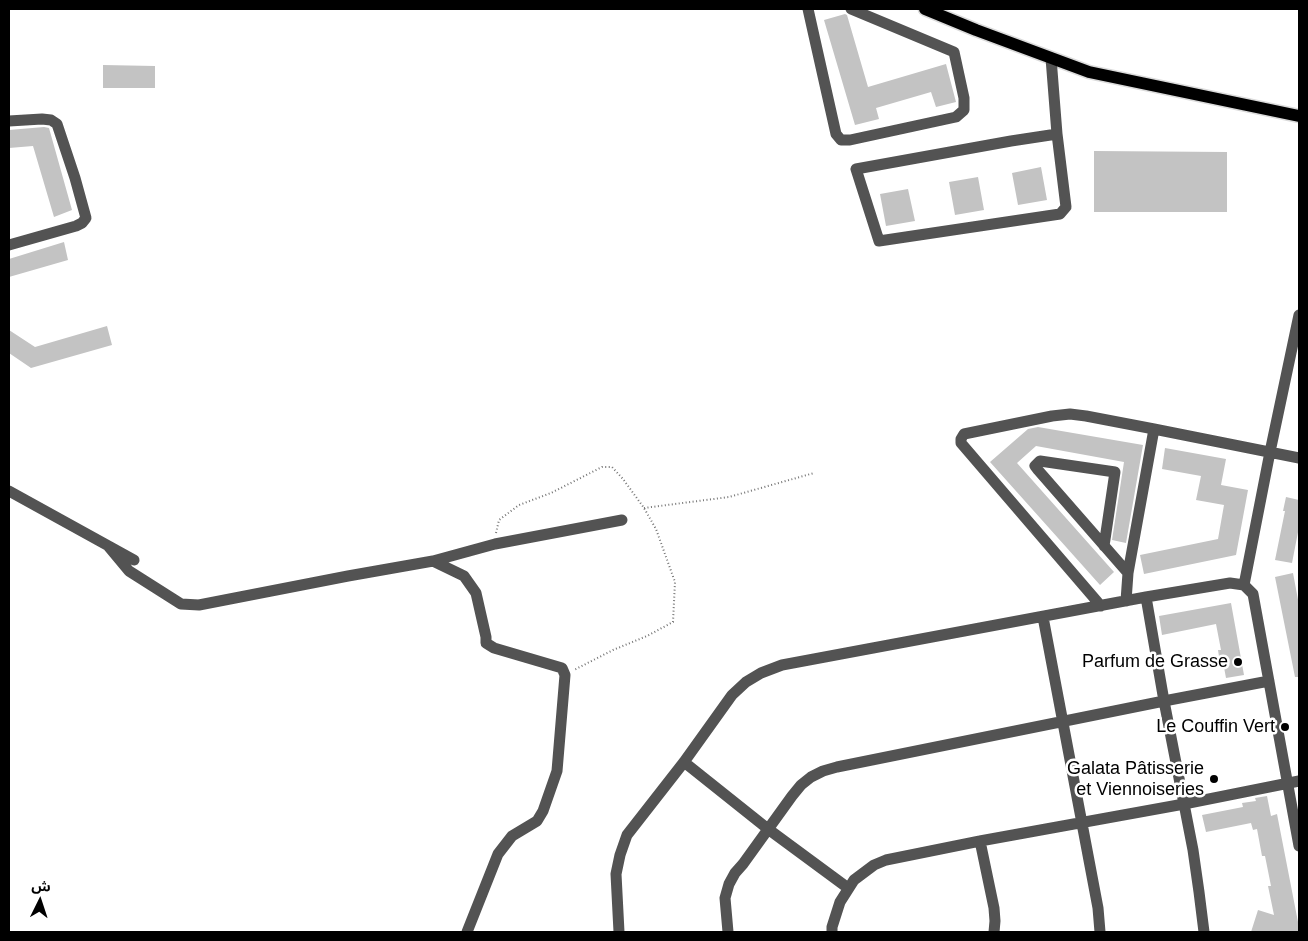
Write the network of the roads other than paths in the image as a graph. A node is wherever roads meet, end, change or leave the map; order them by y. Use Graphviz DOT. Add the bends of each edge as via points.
graph roads {
  1 [pos="808,9"];
  2 [pos="850,9"];
  3 [pos="925,9"];
  4 [pos="1051,58"];
  5 [pos="1299,116"];
  6 [pos="9,121"];
  7 [pos="1058,134"];
  8 [pos="9,245"];
  9 [pos="1299,316"];
  10 [pos="1154,429"];
  11 [pos="1270,452"];
  12 [pos="1299,458"];
  13 [pos="9,491"];
  14 [pos="622,520"];
  15 [pos="1104,546"];
  16 [pos="109,547"];
  17 [pos="134,560"];
  18 [pos="433,561"];
  19 [pos="1128,572"];
  20 [pos="1244,585"];
  21 [pos="1146,597"];
  22 [pos="1126,601"];
  23 [pos="1101,606"];
  24 [pos="1043,617"];
  25 [pos="1269,681"];
  26 [pos="1164,701"];
  27 [pos="1063,721"];
  28 [pos="684,762"];
  29 [pos="1299,781"];
  30 [pos="1287,784"];
  31 [pos="1184,804"];
  32 [pos="1082,822"];
  33 [pos="768,829"];
  34 [pos="980,841"];
  35 [pos="1299,846"];
  36 [pos="848,888"];
  37 [pos="466,932"];
  38 [pos="619,932"];
  39 [pos="728,932"];
  40 [pos="832,932"];
  41 [pos="994,932"];
  42 [pos="1100,932"];
  43 [pos="1204,932"];
  1 -- 2 [label="street" via="836,134 841,140 956,117 964,110 954,52"];
  3 -- 4 [label="main road"];
  4 -- 5 [label="main road" via="1089,72"];
  4 -- 7 [label="street"];
  6 -- 8 [label="street" via="42,119 58,124 86,218 76,226"];
  7 -- 7 [label="street" via="1066,207 1060,214 879,242 856,168"];
  9 -- 11 [label="street"];
  10 -- 11 [label="street"];
  10 -- 19 [label="street"];
  10 -- 23 [label="street" via="1070,414 964,434 961,439 961,444"];
  11 -- 12 [label="street"];
  11 -- 20 [label="street"];
  13 -- 16 [label="street"];
  14 -- 18 [label="street" via="495,544"];
  15 -- 15 [label="street" via="1116,472 1040,461 1035,466 1038,470"];
  15 -- 19 [label="street"];
  16 -- 17 [label="street"];
  16 -- 18 [label="street" via="129,570 181,604 199,605"];
  18 -- 37 [label="street" via="464,576 476,593 486,643 562,668 565,675 557,770 544,811 537,820 512,836 498,854"];
  19 -- 22 [label="street"];
  20 -- 21 [label="street" via="1230,583"];
  20 -- 25 [label="street" via="1253,594"];
  21 -- 22 [label="street"];
  21 -- 26 [label="street"];
  22 -- 23 [label="street"];
  23 -- 24 [label="street"];
  24 -- 27 [label="street"];
  24 -- 28 [label="street" via="782,665 761,672 732,695"];
  25 -- 26 [label="street"];
  25 -- 30 [label="street"];
  26 -- 27 [label="street"];
  26 -- 31 [label="street"];
  27 -- 32 [label="street"];
  27 -- 33 [label="street" via="823,771 801,785"];
  28 -- 33 [label="street"];
  28 -- 38 [label="street" via="627,835 616,874"];
  29 -- 30 [label="street"];
  30 -- 31 [label="street"];
  30 -- 35 [label="street"];
  31 -- 32 [label="street"];
  31 -- 43 [label="street"];
  32 -- 34 [label="street"];
  32 -- 42 [label="street"];
  33 -- 36 [label="street"];
  33 -- 39 [label="street" via="729,884 726,898"];
  34 -- 36 [label="street" via="886,860 864,872"];
  34 -- 41 [label="street" via="994,908"];
  36 -- 40 [label="street" via="838,907"];
}
